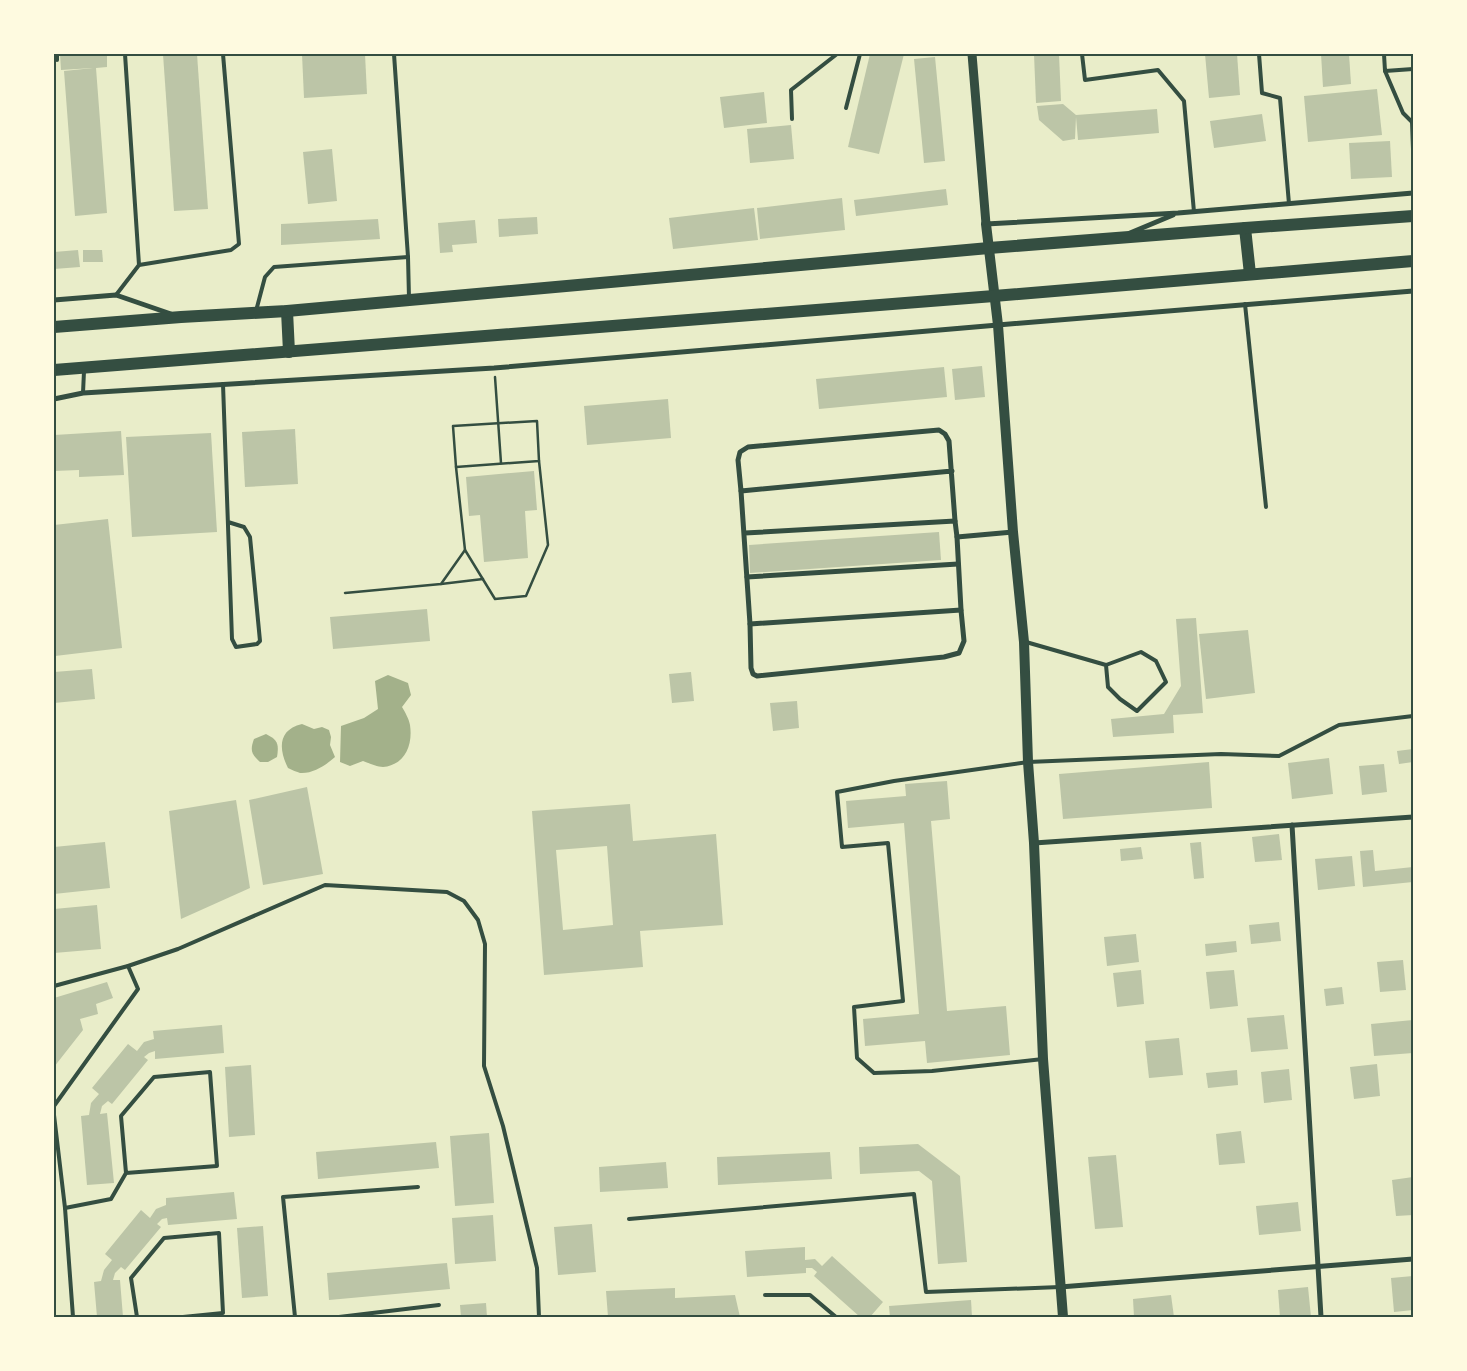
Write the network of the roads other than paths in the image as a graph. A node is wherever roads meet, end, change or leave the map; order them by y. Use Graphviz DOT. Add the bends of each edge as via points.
graph roads {
  1 [pos="57,54"];
  2 [pos="125,54"];
  3 [pos="222,54"];
  4 [pos="394,54"];
  5 [pos="837,54"];
  6 [pos="860,54"];
  7 [pos="972,54"];
  8 [pos="1082,54"];
  9 [pos="1259,54"];
  10 [pos="1384,54"];
  11 [pos="57,60"];
  12 [pos="1413,69"];
  13 [pos="1385,71"];
  14 [pos="846,108"];
  15 [pos="792,119"];
  16 [pos="1412,121"];
  17 [pos="1413,148"];
  18 [pos="1413,193"];
  19 [pos="1289,204"];
  20 [pos="1194,212"];
  21 [pos="1178,213"];
  22 [pos="1413,216"];
  23 [pos="986,224"];
  24 [pos="1245,228"];
  25 [pos="1118,237"];
  26 [pos="988,248"];
  27 [pos="408,257"];
  28 [pos="1413,261"];
  29 [pos="139,265"];
  30 [pos="1250,274"];
  31 [pos="1413,291"];
  32 [pos="116,295"];
  33 [pos="994,296"];
  34 [pos="54,300"];
  35 [pos="409,300"];
  36 [pos="1245,304"];
  37 [pos="288,311"];
  38 [pos="256,313"];
  39 [pos="181,317"];
  40 [pos="998,325"];
  41 [pos="54,327"];
  42 [pos="289,352"];
  43 [pos="84,367"];
  44 [pos="54,370"];
  45 [pos="223,384"];
  46 [pos="84,393"];
  47 [pos="54,399"];
  48 [pos="952,471"];
  49 [pos="741,492"];
  50 [pos="1266,507"];
  51 [pos="955,520"];
  52 [pos="228,522"];
  53 [pos="1013,532"];
  54 [pos="745,533"];
  55 [pos="957,537"];
  56 [pos="958,564"];
  57 [pos="747,577"];
  58 [pos="961,610"];
  59 [pos="750,624"];
  60 [pos="1024,642"];
  61 [pos="1106,665"];
  62 [pos="1413,716"];
  63 [pos="1028,762"];
  64 [pos="1413,817"];
  65 [pos="1292,826"];
  66 [pos="1034,843"];
  67 [pos="128,966"];
  68 [pos="54,986"];
  69 [pos="1043,1059"];
  70 [pos="54,1106"];
  71 [pos="54,1115"];
  72 [pos="126,1173"];
  73 [pos="418,1187"];
  74 [pos="65,1208"];
  75 [pos="629,1219"];
  76 [pos="1413,1259"];
  77 [pos="1318,1268"];
  78 [pos="1060,1287"];
  79 [pos="765,1295"];
  80 [pos="439,1305"];
  81 [pos="73,1317"];
  82 [pos="137,1317"];
  83 [pos="183,1317"];
  84 [pos="295,1317"];
  85 [pos="339,1317"];
  86 [pos="539,1317"];
  87 [pos="836,1317"];
  88 [pos="1063,1317"];
  89 [pos="1321,1317"];
  1 -- 11 [label="lane"];
  2 -- 29 [label="lane"];
  3 -- 29 [label="lane" via="239,244 231,250"];
  4 -- 27 [label="lane"];
  5 -- 15 [label="lane" via="791,90"];
  6 -- 14 [label="lane"];
  7 -- 23 [label="street"];
  8 -- 20 [label="lane" via="1085,80 1158,70 1184,101"];
  9 -- 19 [label="lane" via="1262,93 1280,98"];
  10 -- 13 [label="lane"];
  12 -- 13 [label="lane"];
  13 -- 16 [label="lane" via="1403,114"];
  16 -- 17 [label="lane"];
  18 -- 19 [label="street"];
  19 -- 20 [label="street"];
  20 -- 21 [label="street"];
  21 -- 23 [label="street"];
  21 -- 25 [label="street"];
  22 -- 24 [label="main road"];
  23 -- 26 [label="main road"];
  24 -- 25 [label="main road"];
  24 -- 30 [label="main road"];
  25 -- 26 [label="main road"];
  26 -- 33 [label="main road"];
  26 -- 35 [label="main road"];
  27 -- 35 [label="lane"];
  27 -- 38 [label="lane" via="274,267 265,278"];
  28 -- 30 [label="main road"];
  29 -- 32 [label="lane"];
  30 -- 33 [label="main road"];
  31 -- 36 [label="street"];
  32 -- 34 [label="street"];
  32 -- 39 [label="street"];
  33 -- 40 [label="main road"];
  33 -- 42 [label="main road"];
  35 -- 37 [label="main road"];
  36 -- 40 [label="street"];
  36 -- 50 [label="lane"];
  37 -- 38 [label="main road"];
  37 -- 42 [label="main road"];
  38 -- 39 [label="main road"];
  39 -- 41 [label="main road"];
  40 -- 45 [label="street" via="494,368"];
  40 -- 53 [label="main road"];
  42 -- 43 [label="main road"];
  43 -- 44 [label="main road"];
  43 -- 46 [label="lane"];
  45 -- 46 [label="street"];
  45 -- 52 [label="lane"];
  46 -- 47 [label="street"];
  48 -- 49 [label="street"];
  48 -- 49 [label="street" via="949,441 939,430 748,447 740,452 738,460"];
  48 -- 51 [label="street"];
  49 -- 54 [label="street"];
  51 -- 54 [label="street"];
  51 -- 55 [label="street"];
  52 -- 52 [label="lane" via="232,639 236,646 257,644 260,640 250,537 244,528"];
  53 -- 55 [label="street"];
  53 -- 60 [label="main road"];
  54 -- 57 [label="street"];
  55 -- 56 [label="street"];
  56 -- 57 [label="street"];
  56 -- 58 [label="street"];
  57 -- 59 [label="street"];
  58 -- 59 [label="street"];
  58 -- 59 [label="street" via="964,641 959,652 944,657 757,676 751,668"];
  60 -- 61 [label="lane"];
  60 -- 63 [label="main road"];
  61 -- 61 [label="lane" via="1141,652 1156,662 1166,682 1138,711 1108,687"];
  62 -- 63 [label="lane" via="1339,725 1280,756 1221,754"];
  63 -- 66 [label="main road"];
  63 -- 69 [label="lane" via="837,792 842,847 888,843 903,1000 854,1007 857,1058 874,1073 932,1071"];
  64 -- 65 [label="street"];
  65 -- 66 [label="street"];
  65 -- 77 [label="street"];
  66 -- 69 [label="main road"];
  67 -- 68 [label="lane"];
  67 -- 70 [label="lane" via="138,989"];
  67 -- 86 [label="lane" via="178,949 325,885 447,892 464,901 478,920 485,944 484,1066 503,1126 537,1268"];
  69 -- 78 [label="main road"];
  71 -- 74 [label="lane"];
  72 -- 72 [label="lane" via="121,1116 154,1077 210,1072 216,1166"];
  72 -- 74 [label="lane" via="111,1199"];
  73 -- 84 [label="lane" via="283,1197"];
  74 -- 81 [label="lane"];
  75 -- 78 [label="lane" via="914,1194 926,1292"];
  76 -- 77 [label="street"];
  77 -- 78 [label="street"];
  77 -- 89 [label="street"];
  78 -- 88 [label="main road"];
  79 -- 87 [label="lane" via="810,1295"];
  80 -- 85 [label="lane"];
  82 -- 83 [label="lane" via="131,1278 164,1238 219,1233 223,1314"];
}
